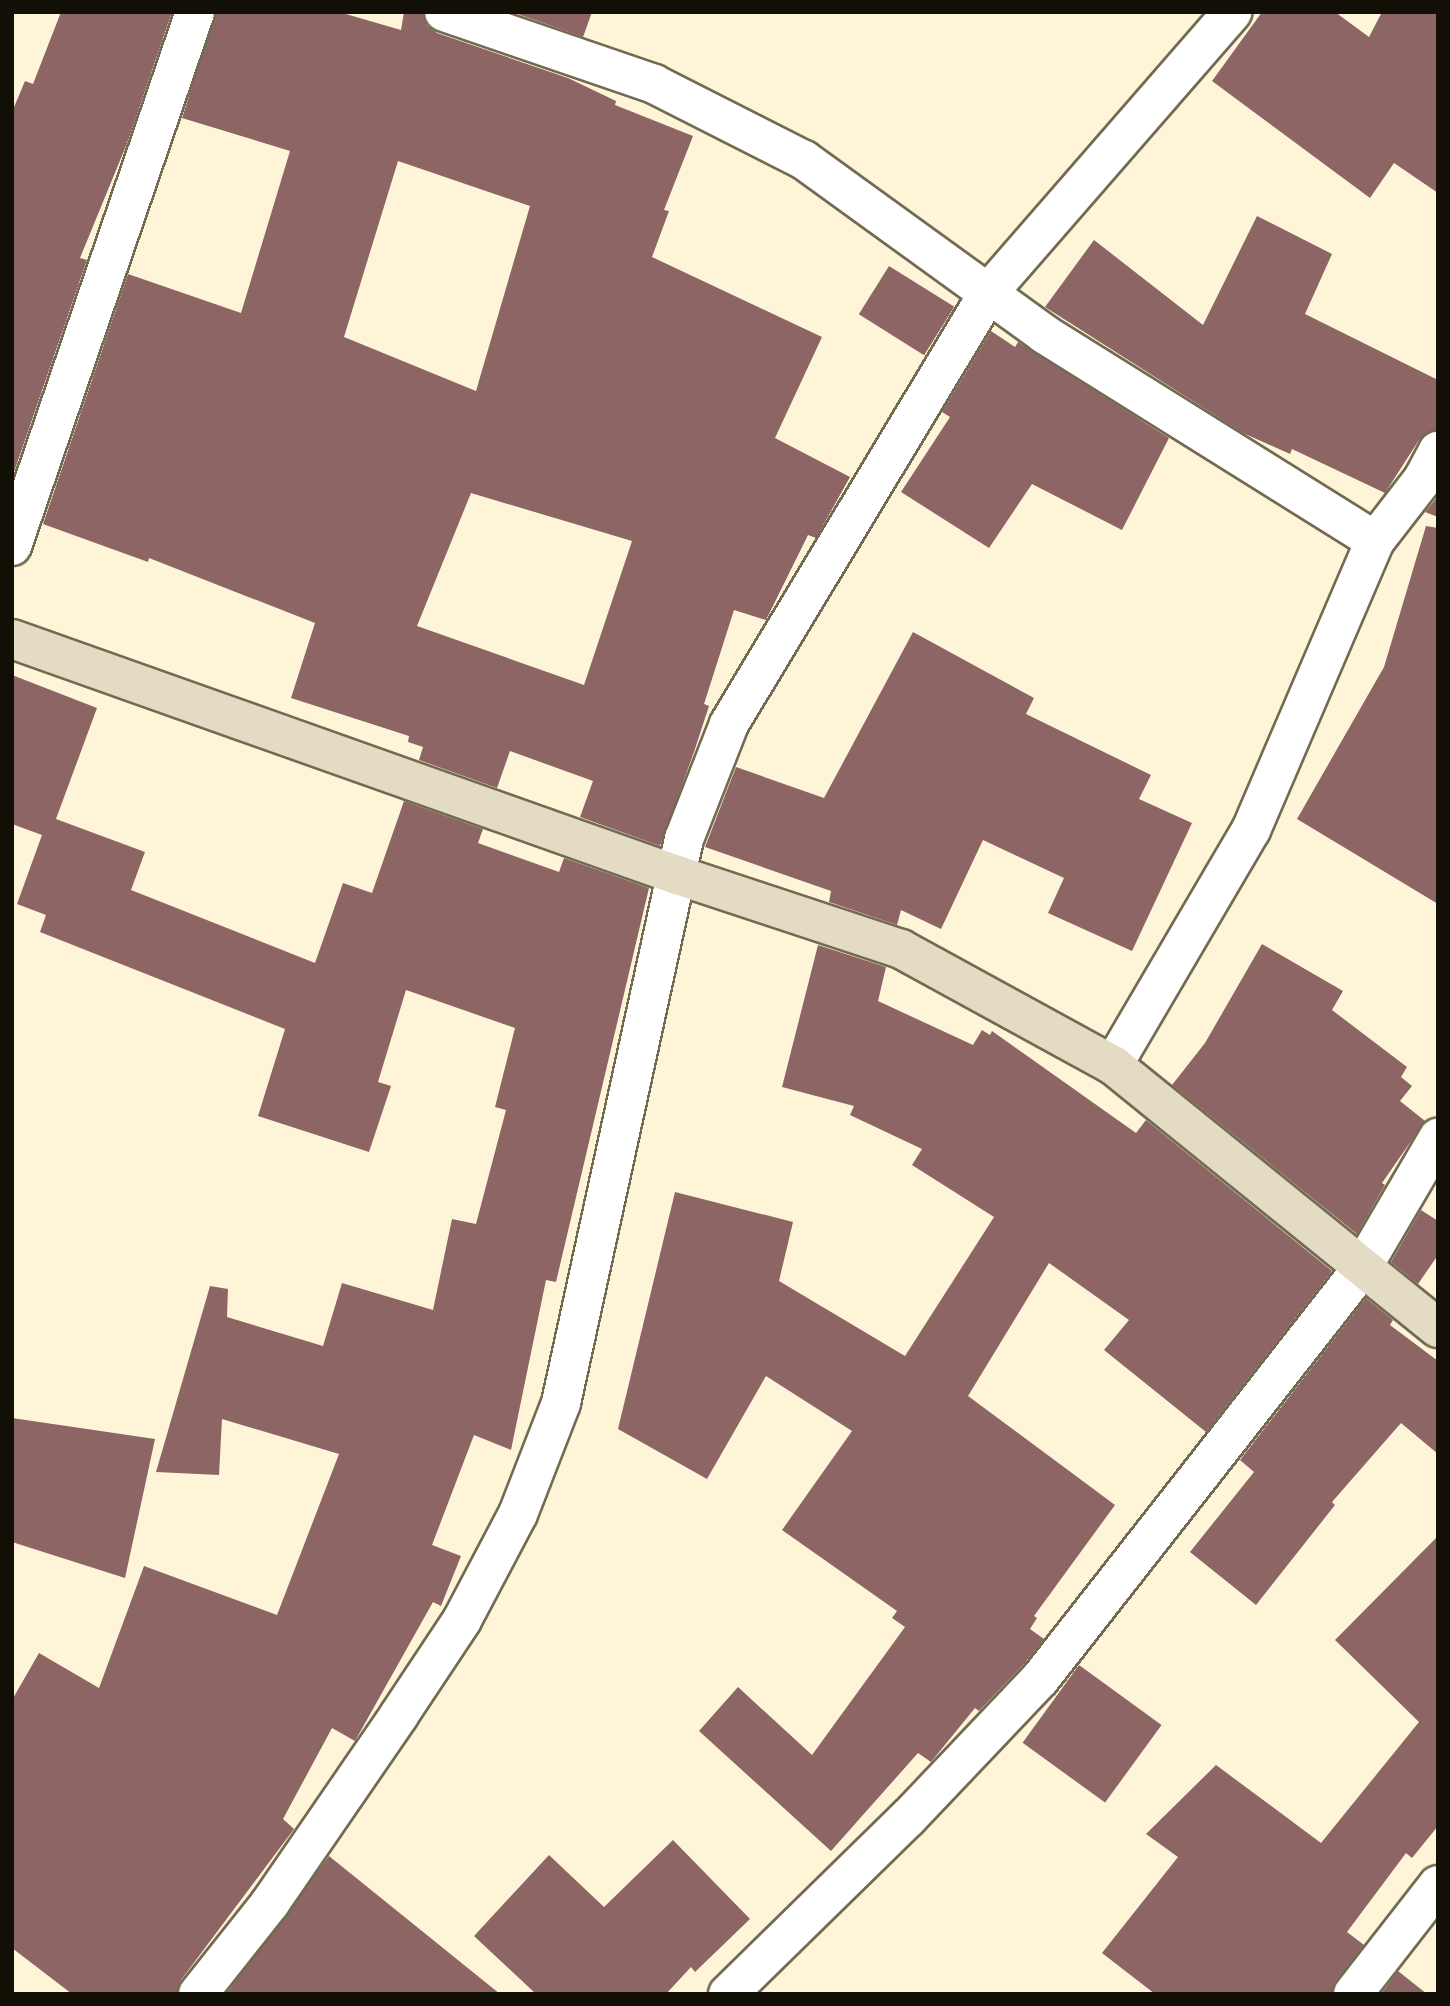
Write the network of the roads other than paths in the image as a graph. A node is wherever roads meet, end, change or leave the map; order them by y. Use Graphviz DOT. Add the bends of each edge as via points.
graph roads {
  1 [pos="195,12"];
  2 [pos="444,12"];
  3 [pos="1232,12"];
  4 [pos="989,292"];
  5 [pos="1433,472"];
  6 [pos="1374,541"];
  7 [pos="12,546"];
  8 [pos="12,639"];
  9 [pos="677,875"];
  10 [pos="1113,1065"];
  11 [pos="1438,1138"];
  12 [pos="1362,1268"];
  13 [pos="1438,1328"];
  14 [pos="1438,1885"];
  15 [pos="198,1994"];
  16 [pos="728,1994"];
  17 [pos="1353,1994"];
  1 -- 7 [label="street"];
  2 -- 4 [label="street" via="654,84 793,155"];
  3 -- 4 [label="street"];
  4 -- 6 [label="street" via="1044,334"];
  4 -- 9 [label="street" via="729,724 684,839"];
  5 -- 6 [label="street"];
  6 -- 10 [label="street" via="1251,830"];
  8 -- 9 [label="street"];
  9 -- 10 [label="street" via="901,949"];
  9 -- 15 [label="street" via="561,1403 518,1514 462,1620 400,1715 270,1903"];
  10 -- 12 [label="street"];
  11 -- 12 [label="street"];
  12 -- 13 [label="street"];
  12 -- 16 [label="street" via="1040,1679 908,1818"];
  14 -- 17 [label="street"];
}
